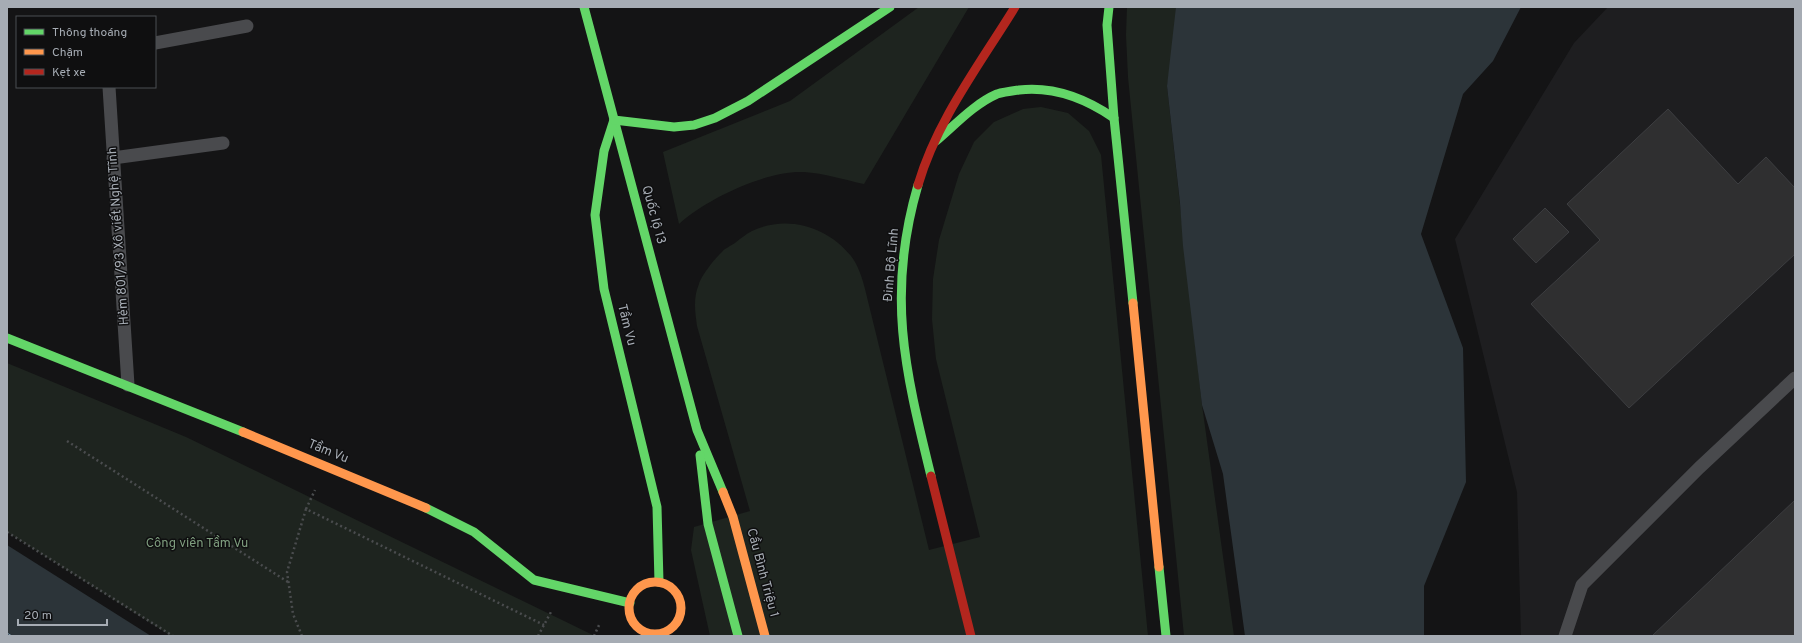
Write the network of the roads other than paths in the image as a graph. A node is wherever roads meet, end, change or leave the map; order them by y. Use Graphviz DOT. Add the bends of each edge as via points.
graph roads {
  1 [pos="584,7"];
  2 [pos="890,7"];
  3 [pos="1015,7"];
  4 [pos="1109,7"];
  5 [pos="247,26"];
  6 [pos="156,43"];
  7 [pos="109,88"];
  8 [pos="1114,118"];
  9 [pos="614,120"];
  10 [pos="936,141"];
  11 [pos="224,143"];
  12 [pos="113,158"];
  13 [pos="7,338"];
  14 [pos="1795,378"];
  15 [pos="128,385"];
  16 [pos="697,430"];
  17 [pos="733,517"];
  18 [pos="659,582"];
  19 [pos="630,603"];
  20 [pos="738,636"];
  21 [pos="765,636"];
  22 [pos="971,636"];
  23 [pos="1166,636"];
  24 [pos="1565,636"];
  1 -- 9 [label="street, Quốc lộ 13"];
  2 -- 9 [label="street" via="748,101 725,113 695,125 671,128"];
  3 -- 10 [label="street, Đinh Bộ Lĩnh" via="951,111"];
  4 -- 8 [label="street"];
  5 -- 6 [label="lane"];
  7 -- 12 [label="lane, Hẻm 801/93 Xô viết Nghệ Tĩnh"];
  8 -- 10 [label="street" via="1096,105 1072,95 1051,90 1025,89 997,94"];
  8 -- 23 [label="street"];
  9 -- 16 [label="street, Quốc lộ 13"];
  9 -- 18 [label="street, Tầm Vu" via="604,151 595,215 604,289 657,507"];
  10 -- 22 [label="street, Đinh Bộ Lĩnh" via="921,179 906,237 901,277 901,318 912,398"];
  11 -- 12 [label="lane"];
  12 -- 15 [label="lane, Hẻm 801/93 Xô viết Nghệ Tĩnh"];
  13 -- 15 [label="street, Tầm Vu"];
  14 -- 24 [label="lane" via="1699,468 1582,585"];
  15 -- 19 [label="street, Tầm Vu" via="419,504 474,532 534,580"];
  16 -- 17 [label="street, Quốc lộ 13"];
  16 -- 20 [label="street, Quốc lộ 13" via="708,524"];
  17 -- 21 [label="street, Cầu Bình Triệu 1"];
  18 -- 19 [label="street" via="640,587 632,595"];
  18 -- 19 [label="street" via="670,586 678,594 681,605 677,628 654,634 643,631 634,624 630,614"];
}
